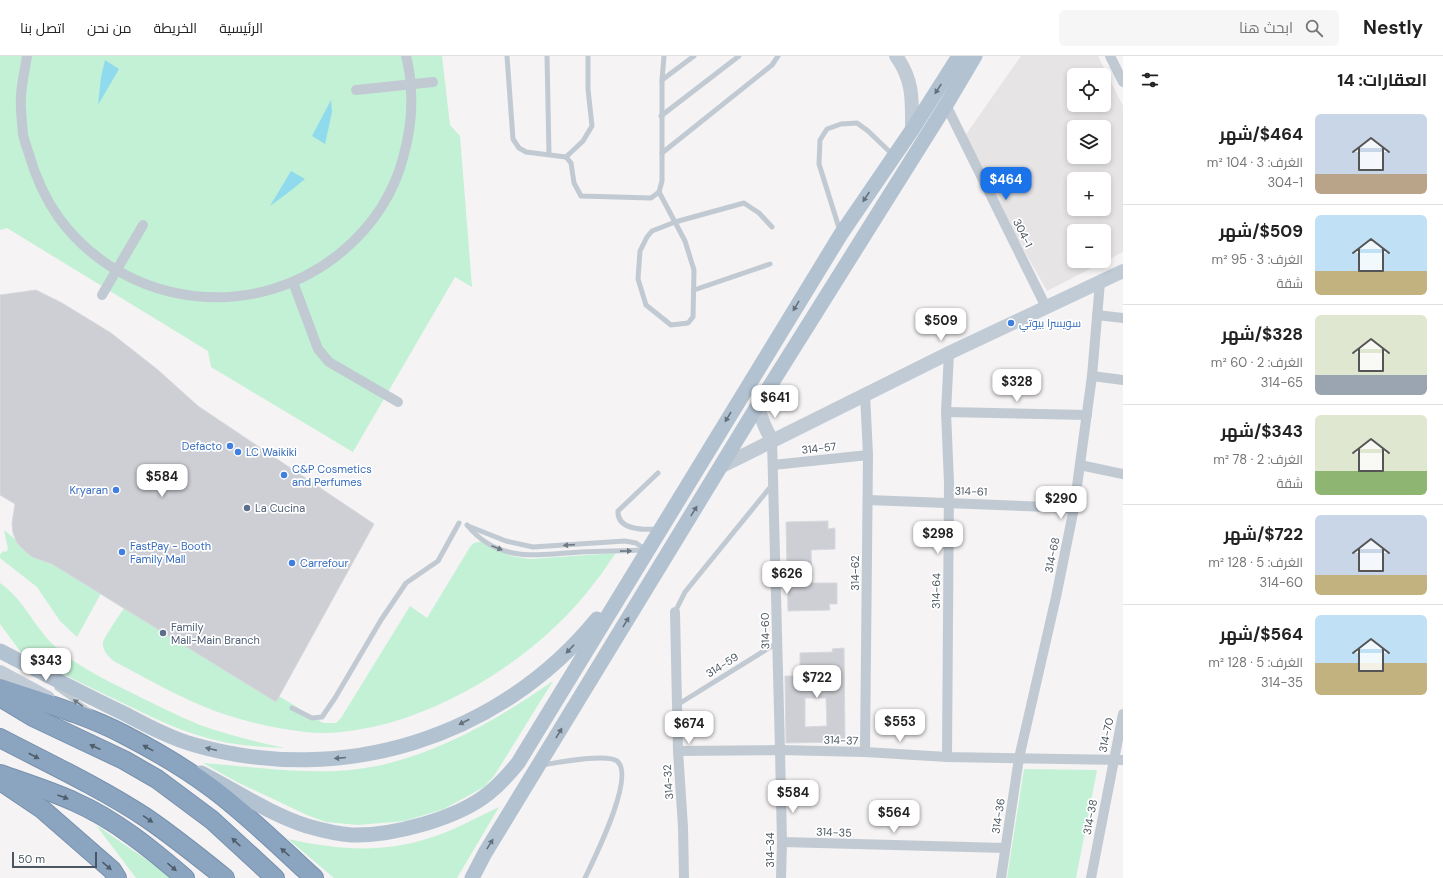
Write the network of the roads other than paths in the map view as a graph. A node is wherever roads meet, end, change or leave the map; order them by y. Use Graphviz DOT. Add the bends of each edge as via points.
graph roads {
  1 [pos="27,56"];
  2 [pos="406,56"];
  3 [pos="507,56"];
  4 [pos="547,56"];
  5 [pos="588,56"];
  6 [pos="664,56"];
  7 [pos="694,56"];
  8 [pos="739,56"];
  9 [pos="778,56"];
  10 [pos="896,56"];
  11 [pos="960,56"];
  12 [pos="975,56"];
  13 [pos="1110,56"];
  14 [pos="662,80"];
  15 [pos="433,82"];
  16 [pos="1123,82"];
  17 [pos="410,85"];
  18 [pos="356,90"];
  19 [pos="946,105"];
  20 [pos="661,116"];
  21 [pos="912,130"];
  22 [pos="662,153"];
  23 [pos="549,154"];
  24 [pos="894,156"];
  25 [pos="566,157"];
  26 [pos="659,192"];
  27 [pos="674,222"];
  28 [pos="143,225"];
  29 [pos="772,227"];
  30 [pos="840,234"];
  31 [pos="770,264"];
  32 [pos="117,270"];
  33 [pos="1123,271"];
  34 [pos="293,282"];
  35 [pos="1100,282"];
  36 [pos="694,290"];
  37 [pos="102,295"];
  38 [pos="1046,307"];
  39 [pos="1097,315"];
  40 [pos="1123,318"];
  41 [pos="949,353"];
  42 [pos="1092,376"];
  43 [pos="1123,380"];
  44 [pos="865,394"];
  45 [pos="398,402"];
  46 [pos="758,406"];
  47 [pos="946,412"];
  48 [pos="1087,415"];
  49 [pos="772,440"];
  50 [pos="868,455"];
  51 [pos="1080,465"];
  52 [pos="722,466"];
  53 [pos="773,466"];
  54 [pos="658,473"];
  55 [pos="1123,474"];
  56 [pos="773,483"];
  57 [pos="868,500"];
  58 [pos="949,502"];
  59 [pos="1074,508"];
  60 [pos="459,523"];
  61 [pos="659,531"];
  62 [pos="674,543"];
  63 [pos="647,550"];
  64 [pos="663,560"];
  65 [pos="632,576"];
  66 [pos="675,612"];
  67 [pos="777,642"];
  68 [pos="6,652"];
  69 [pos="0,672"];
  70 [pos="0,688"];
  71 [pos="0,697"];
  72 [pos="677,705"];
  73 [pos="292,708"];
  74 [pos="1123,714"];
  75 [pos="80,715"];
  76 [pos="122,733"];
  77 [pos="0,738"];
  78 [pos="780,750"];
  79 [pos="678,751"];
  80 [pos="866,752"];
  81 [pos="947,757"];
  82 [pos="167,758"];
  83 [pos="1019,758"];
  84 [pos="1118,760"];
  85 [pos="539,766"];
  86 [pos="0,774"];
  87 [pos="0,781"];
  88 [pos="782,842"];
  89 [pos="1005,848"];
  90 [pos="117,878"];
  91 [pos="185,878"];
  92 [pos="225,878"];
  93 [pos="275,878"];
  94 [pos="314,878"];
  95 [pos="472,878"];
  96 [pos="585,878"];
  97 [pos="684,878"];
  98 [pos="781,878"];
  99 [pos="1001,878"];
  100 [pos="1091,878"];
  1 -- 32 [label="street" via="21,96 24,136 34,174 49,204 70,232 94,255"];
  2 -- 17 [label="street"];
  3 -- 23 [label="lane" via="513,139 518,148 526,152"];
  4 -- 23 [label="lane"];
  5 -- 25 [label="lane" via="592,126 583,141"];
  6 -- 14 [label="lane"];
  7 -- 14 [label="lane"];
  8 -- 20 [label="lane"];
  9 -- 22 [label="lane" via="772,65"];
  10 -- 21 [label="street" via="911,90"];
  11 -- 21 [label="main road, one-way"];
  12 -- 19 [label="main road"];
  13 -- 16 [label="street"];
  14 -- 20 [label="lane"];
  15 -- 17 [label="street"];
  17 -- 18 [label="street"];
  17 -- 34 [label="street" via="410,136 399,173 382,206 359,236 331,261"];
  19 -- 38 [label="street, 304-1"];
  19 -- 46 [label="main road"];
  20 -- 22 [label="lane"];
  21 -- 24 [label="main road"];
  22 -- 26 [label="lane" via="662,180"];
  23 -- 25 [label="lane"];
  24 -- 30 [label="main road, one-way"];
  24 -- 30 [label="lane" via="857,123 841,124 827,129 820,140 819,164"];
  25 -- 26 [label="lane" via="571,163 574,183 581,196 650,198"];
  26 -- 27 [label="lane"];
  27 -- 29 [label="lane" via="744,203 759,213"];
  27 -- 36 [label="lane" via="685,241 694,270"];
  27 -- 36 [label="lane" via="652,231 646,237 640,251 638,279 646,306 671,325 688,323 693,317"];
  28 -- 32 [label="street"];
  30 -- 61 [label="main road, one-way"];
  31 -- 36 [label="lane"];
  32 -- 34 [label="street" via="156,288 191,296 227,298 263,292"];
  32 -- 37 [label="street"];
  33 -- 35 [label="street"];
  34 -- 45 [label="street" via="322,355 329,362"];
  35 -- 38 [label="street"];
  35 -- 39 [label="street, 314-68"];
  38 -- 41 [label="street"];
  39 -- 40 [label="street"];
  39 -- 42 [label="street, 314-68"];
  41 -- 44 [label="street"];
  41 -- 47 [label="street, 314-64"];
  42 -- 43 [label="street"];
  42 -- 48 [label="street, 314-68"];
  44 -- 49 [label="street"];
  44 -- 50 [label="street, 314-62"];
  46 -- 49 [label="street"];
  46 -- 52 [label="main road"];
  47 -- 48 [label="street"];
  47 -- 58 [label="street, 314-64"];
  48 -- 51 [label="street, 314-68"];
  49 -- 52 [label="street"];
  49 -- 53 [label="street, 314-60"];
  50 -- 53 [label="street, 314-57"];
  50 -- 57 [label="street, 314-62"];
  51 -- 55 [label="street"];
  51 -- 59 [label="street, 314-68"];
  62 -- 52 [label="main road, one-way"];
  53 -- 56 [label="street, 314-60"];
  54 -- 61 [label="lane" via="618,511 617,516 632,528"];
  56 -- 66 [label="lane" via="685,592"];
  56 -- 67 [label="street, 314-60"];
  57 -- 58 [label="street, 314-61"];
  57 -- 80 [label="street, 314-62"];
  58 -- 59 [label="street, 314-61"];
  58 -- 81 [label="street, 314-64"];
  59 -- 83 [label="street, 314-68"];
  60 -- 73 [label="lane" via="438,561 406,583 322,717 312,718"];
  61 -- 62 [label="main road"];
  61 -- 63 [label="main road"];
  62 -- 64 [label="main road"];
  63 -- 63 [label="lane, one-way" via="636,543 625,541 524,546 467,526 480,539 492,546 520,555"];
  63 -- 64 [label="main road"];
  63 -- 65 [label="main road"];
  85 -- 64 [label="main road, one-way"];
  65 -- 68 [label="main road, one-way" via="567,652 505,700 433,736 393,749 344,758 269,759 193,745 70,688"];
  65 -- 82 [label="main road" via="513,769 478,802 454,814 429,823 377,833 351,835 328,831 307,826 270,811 207,776"];
  66 -- 72 [label="street, 314-32"];
  67 -- 72 [label="lane, 314-59"];
  67 -- 78 [label="street, 314-60"];
  76 -- 68 [label="lane, one-way"];
  69 -- 75 [label="street"];
  70 -- 75 [label="highway"];
  93 -- 71 [label="highway, one-way" via="212,820 157,779 124,760 33,717"];
  72 -- 79 [label="street, 314-32"];
  74 -- 84 [label="street, 314-70"];
  75 -- 76 [label="highway"];
  82 -- 76 [label="highway, one-way"];
  77 -- 92 [label="highway, one-way" via="144,816"];
  78 -- 79 [label="street, 314-37"];
  78 -- 80 [label="street, 314-37"];
  78 -- 88 [label="street, 314-34"];
  79 -- 97 [label="street, 314-32"];
  80 -- 81 [label="street, 314-37"];
  81 -- 83 [label="street, 314-37"];
  94 -- 82 [label="highway, one-way" via="213,789"];
  83 -- 84 [label="street, 314-37"];
  83 -- 89 [label="street, 314-36"];
  84 -- 100 [label="street, 314-38"];
  95 -- 85 [label="main road, one-way"];
  85 -- 96 [label="lane" via="606,758 617,761 622,769 622,784 616,806"];
  86 -- 91 [label="highway, one-way" via="75,802 105,818 140,840"];
  87 -- 90 [label="highway, one-way" via="42,809 112,870"];
  88 -- 89 [label="street, 314-35"];
  88 -- 98 [label="street, 314-34"];
  89 -- 99 [label="street, 314-36"];
}
